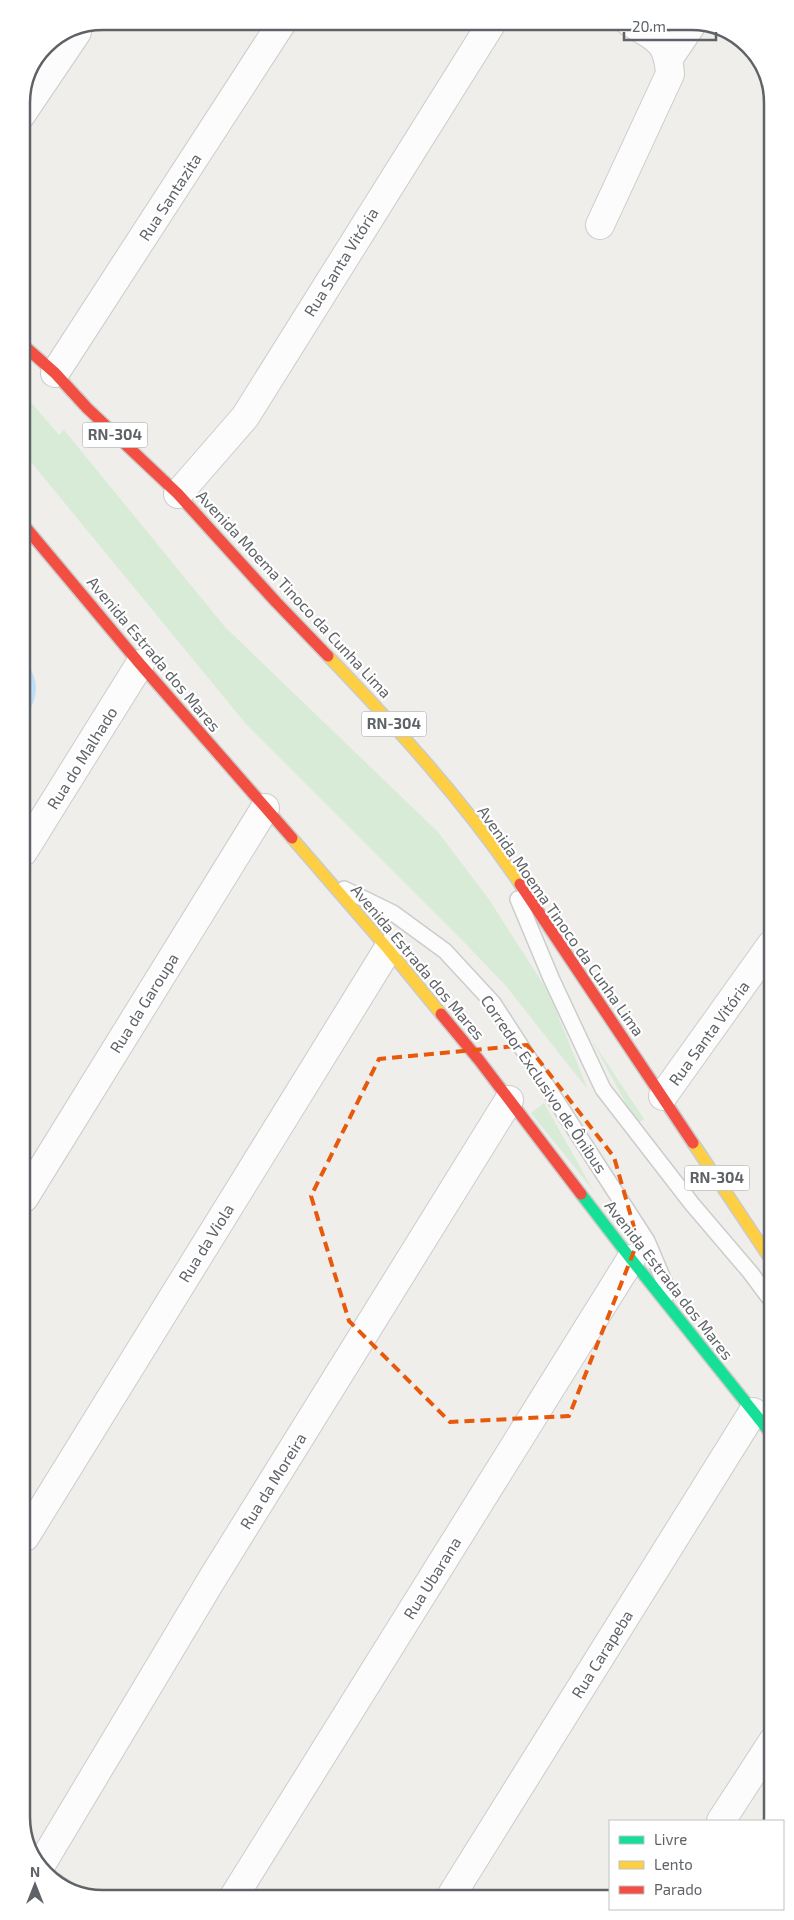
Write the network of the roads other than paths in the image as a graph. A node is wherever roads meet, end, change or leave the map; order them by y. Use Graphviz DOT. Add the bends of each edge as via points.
graph roads {
  1 [pos="277,30"];
  2 [pos="487,30"];
  3 [pos="642,30"];
  4 [pos="688,30"];
  5 [pos="74,37"];
  6 [pos="669,58"];
  7 [pos="30,103"];
  8 [pos="600,225"];
  9 [pos="30,351"];
  10 [pos="55,373"];
  11 [pos="178,494"];
  12 [pos="30,533"];
  13 [pos="140,664"];
  14 [pos="265,808"];
  15 [pos="30,841"];
  16 [pos="501,856"];
  17 [pos="330,882"];
  18 [pos="388,949"];
  19 [pos="764,956"];
  20 [pos="664,1096"];
  21 [pos="509,1100"];
  22 [pos="30,1188"];
  23 [pos="764,1249"];
  24 [pos="631,1259"];
  25 [pos="764,1290"];
  26 [pos="678,1318"];
  27 [pos="753,1412"];
  28 [pos="764,1425"];
  29 [pos="30,1529"];
  30 [pos="764,1754"];
  31 [pos="722,1820"];
  32 [pos="44,1860"];
  33 [pos="238,1890"];
  34 [pos="455,1890"];
  1 -- 10 [label="street, Rua Santazita"];
  2 -- 11 [label="street, Rua Santa Vitória" via="245,417"];
  3 -- 6 [label="street" via="664,46"];
  4 -- 6 [label="street"];
  5 -- 7 [label="street"];
  6 -- 8 [label="street" via="670,74"];
  9 -- 10 [label="main road, Avenida Moema Tinoco da Cunha Lima / RN-304"];
  10 -- 11 [label="main road, Avenida Moema Tinoco da Cunha Lima / RN-304" via="87,408"];
  11 -- 16 [label="main road, Avenida Moema Tinoco da Cunha Lima / RN-304" via="397,728"];
  12 -- 13 [label="main road, Avenida Estrada dos Mares"];
  13 -- 14 [label="main road, Avenida Estrada dos Mares"];
  13 -- 15 [label="street, Rua do Malhado"];
  14 -- 17 [label="main road, Avenida Estrada dos Mares"];
  14 -- 22 [label="street, Rua da Garoupa"];
  16 -- 20 [label="main road, Avenida Moema Tinoco da Cunha Lima / RN-304"];
  16 -- 25 [label="lane" via="603,1089"];
  17 -- 18 [label="main road, Avenida Estrada dos Mares"];
  17 -- 26 [label="lane, Corredor Exclusivo de Ônibus" via="393,913 445,951 493,1003 647,1241"];
  18 -- 21 [label="main road, Avenida Estrada dos Mares"];
  18 -- 29 [label="street, Rua da Viola"];
  19 -- 20 [label="street, Rua Santa Vitória"];
  20 -- 23 [label="main road, Avenida Moema Tinoco da Cunha Lima / RN-304"];
  21 -- 24 [label="main road, Avenida Estrada dos Mares"];
  21 -- 32 [label="street, Rua da Moreira" via="212,1579"];
  24 -- 26 [label="main road, Avenida Estrada dos Mares"];
  24 -- 33 [label="street, Rua Ubarana"];
  26 -- 27 [label="main road, Avenida Estrada dos Mares"];
  27 -- 28 [label="main road, Avenida Estrada dos Mares"];
  27 -- 34 [label="street, Rua Carapeba"];
  30 -- 31 [label="street"];
}
